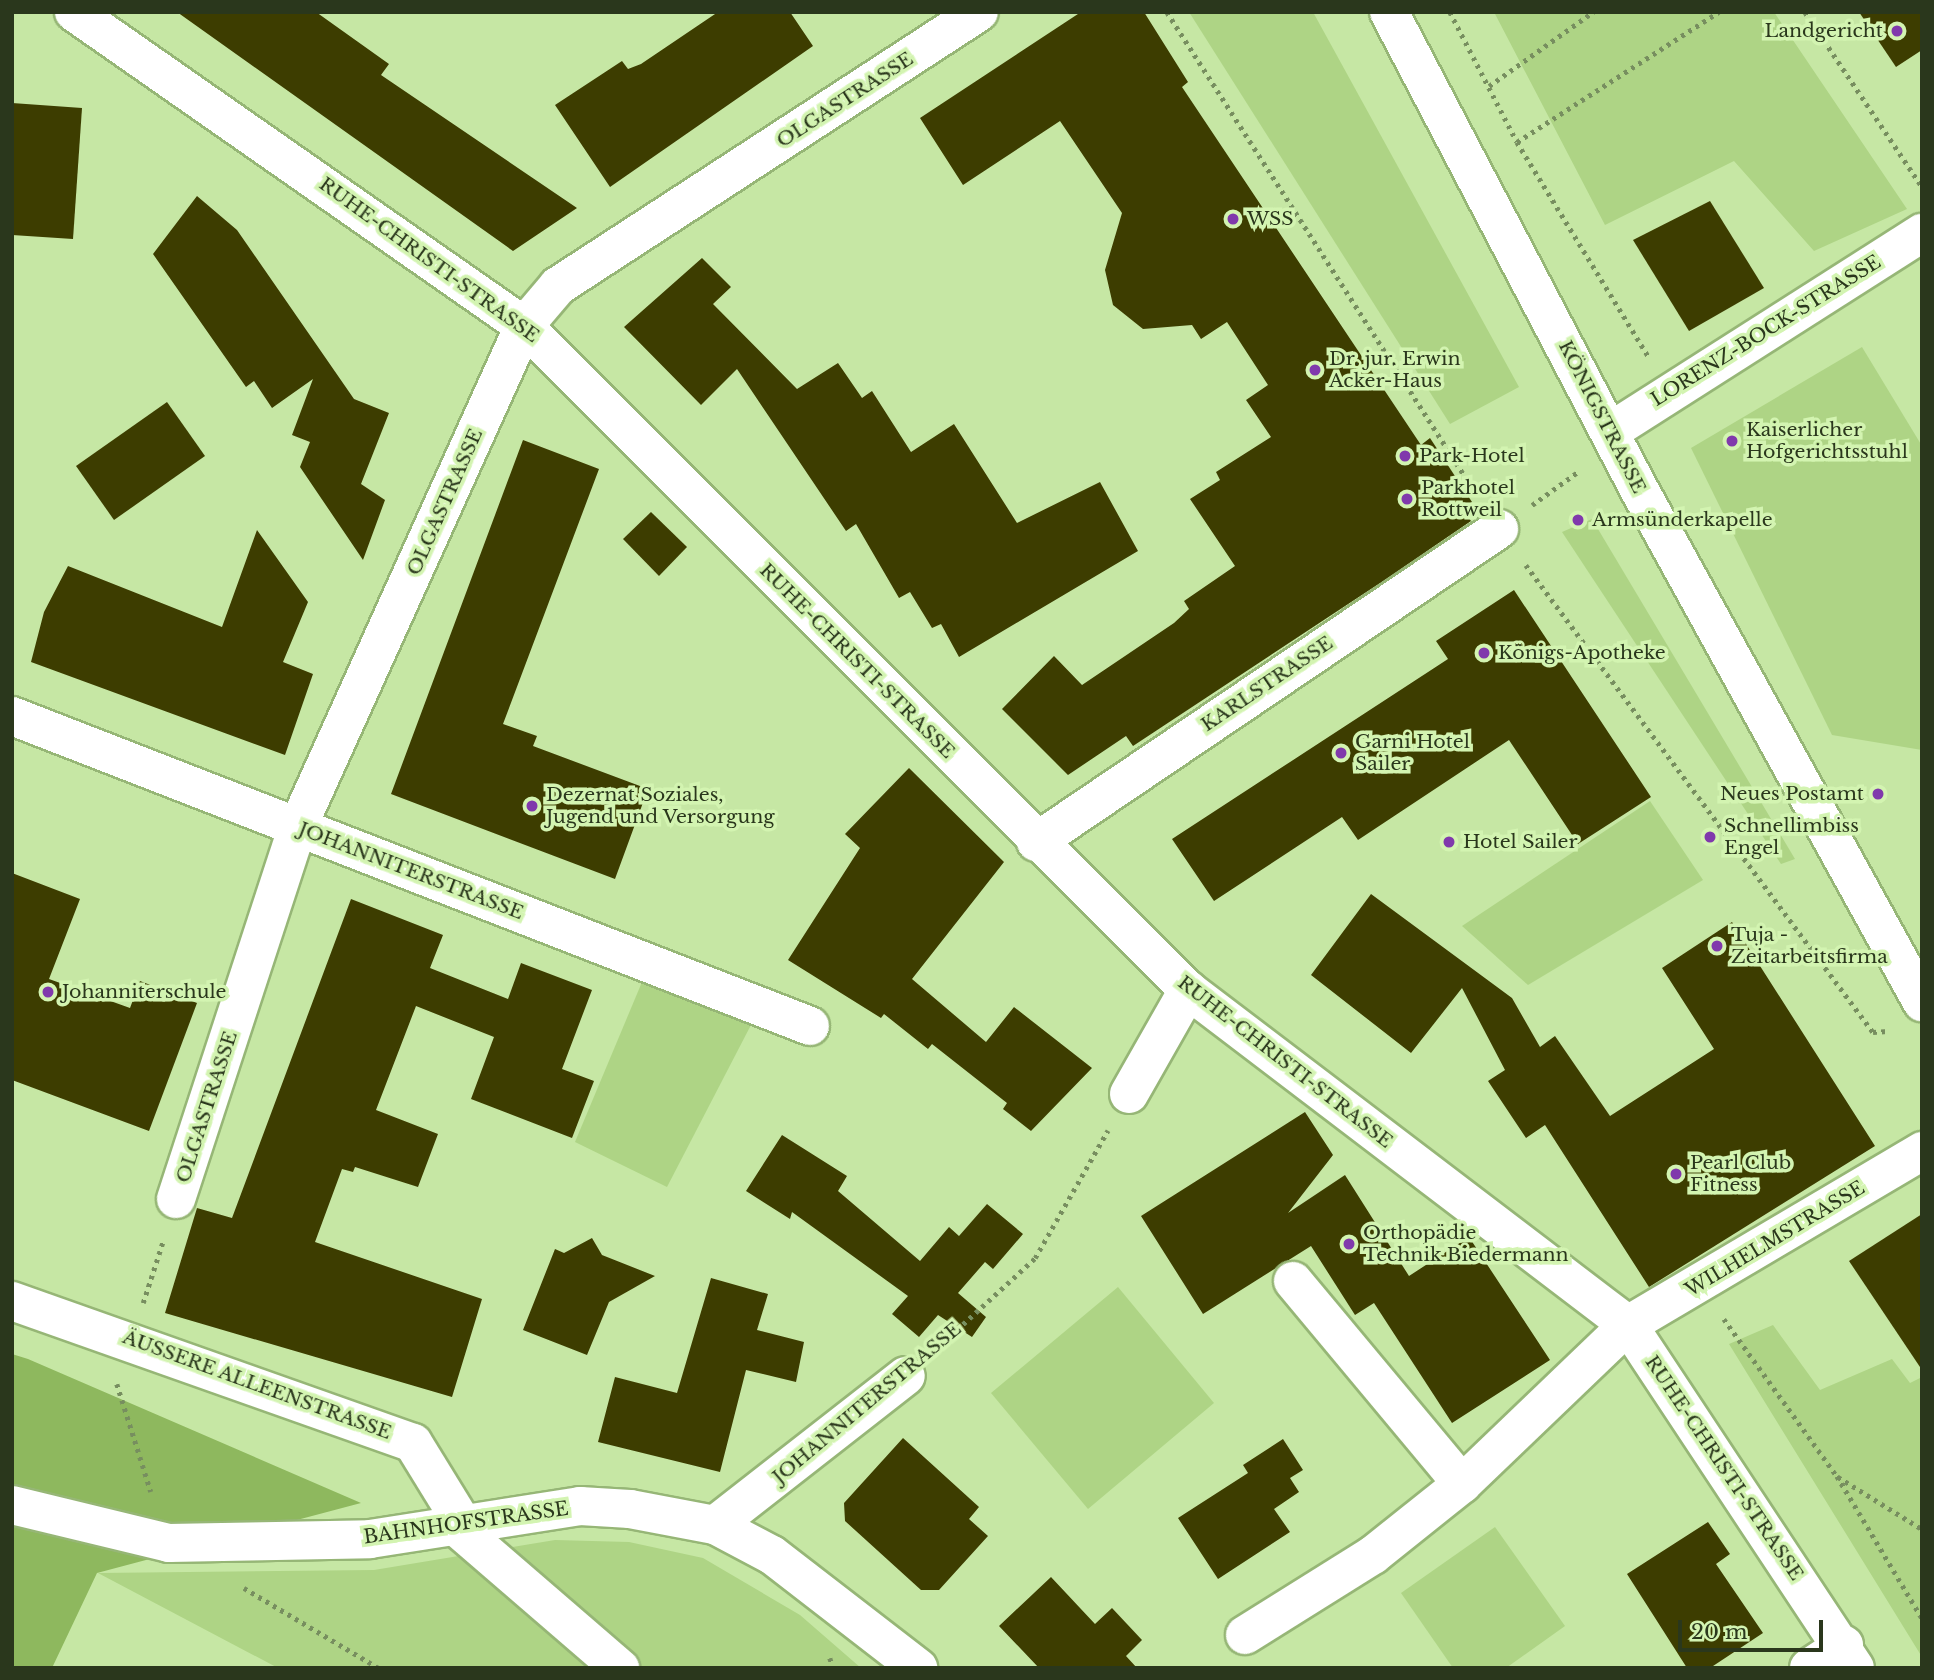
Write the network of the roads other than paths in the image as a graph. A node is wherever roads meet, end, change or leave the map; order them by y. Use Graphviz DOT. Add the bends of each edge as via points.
graph roads {
  1 [pos="74,12"];
  2 [pos="1389,12"];
  3 [pos="957,18"];
  4 [pos="1922,233"];
  5 [pos="524,326"];
  6 [pos="1614,437"];
  7 [pos="1499,529"];
  8 [pos="12,716"];
  9 [pos="298,826"];
  10 [pos="1037,842"];
  11 [pos="1188,990"];
  12 [pos="1922,1002"];
  13 [pos="810,1026"];
  14 [pos="1129,1094"];
  15 [pos="1922,1151"];
  16 [pos="176,1199"];
  17 [pos="1293,1281"];
  18 [pos="12,1301"];
  19 [pos="1628,1325"];
  20 [pos="906,1376"];
  21 [pos="1462,1484"];
  22 [pos="12,1505"];
  23 [pos="457,1522"];
  24 [pos="715,1525"];
  25 [pos="1245,1635"];
  26 [pos="1850,1656"];
  27 [pos="620,1668"];
  28 [pos="918,1668"];
  29 [pos="1809,1668"];
  1 -- 5 [label="street, RUHE-CHRISTI-STRASSE"];
  2 -- 6 [label="street, KÖNIGSTRASSE"];
  3 -- 5 [label="street, OLGASTRASSE" via="558,286"];
  4 -- 6 [label="street, LORENZ-BOCK-STRASSE" via="1672,388"];
  5 -- 9 [label="street, OLGASTRASSE"];
  5 -- 10 [label="street, RUHE-CHRISTI-STRASSE"];
  6 -- 12 [label="street, KÖNIGSTRASSE"];
  7 -- 10 [label="street, KARLSTRASSE"];
  8 -- 9 [label="street, JOHANNITERSTRASSE"];
  9 -- 13 [label="street, JOHANNITERSTRASSE"];
  9 -- 16 [label="street, OLGASTRASSE"];
  10 -- 11 [label="street, RUHE-CHRISTI-STRASSE"];
  11 -- 14 [label="street"];
  11 -- 19 [label="street, RUHE-CHRISTI-STRASSE"];
  15 -- 19 [label="street, WILHELMSTRASSE"];
  17 -- 21 [label="street"];
  18 -- 23 [label="street, ÄUSSERE ALLEENSTRASSE" via="413,1443"];
  19 -- 21 [label="street"];
  19 -- 26 [label="street, RUHE-CHRISTI-STRASSE"];
  20 -- 24 [label="street, JOHANNITERSTRASSE"];
  21 -- 25 [label="street" via="1373,1555"];
  22 -- 23 [label="street, BAHNHOFSTRASSE" via="169,1543 370,1539"];
  23 -- 24 [label="street, BAHNHOFSTRASSE" via="580,1506"];
  23 -- 27 [label="street, ÄUSSERE ALLEENSTRASSE"];
  24 -- 28 [label="street, BAHNHOFSTRASSE" via="831,1594"];
  26 -- 29 [label="street, RUHE-CHRISTI-STRASSE"];
}
